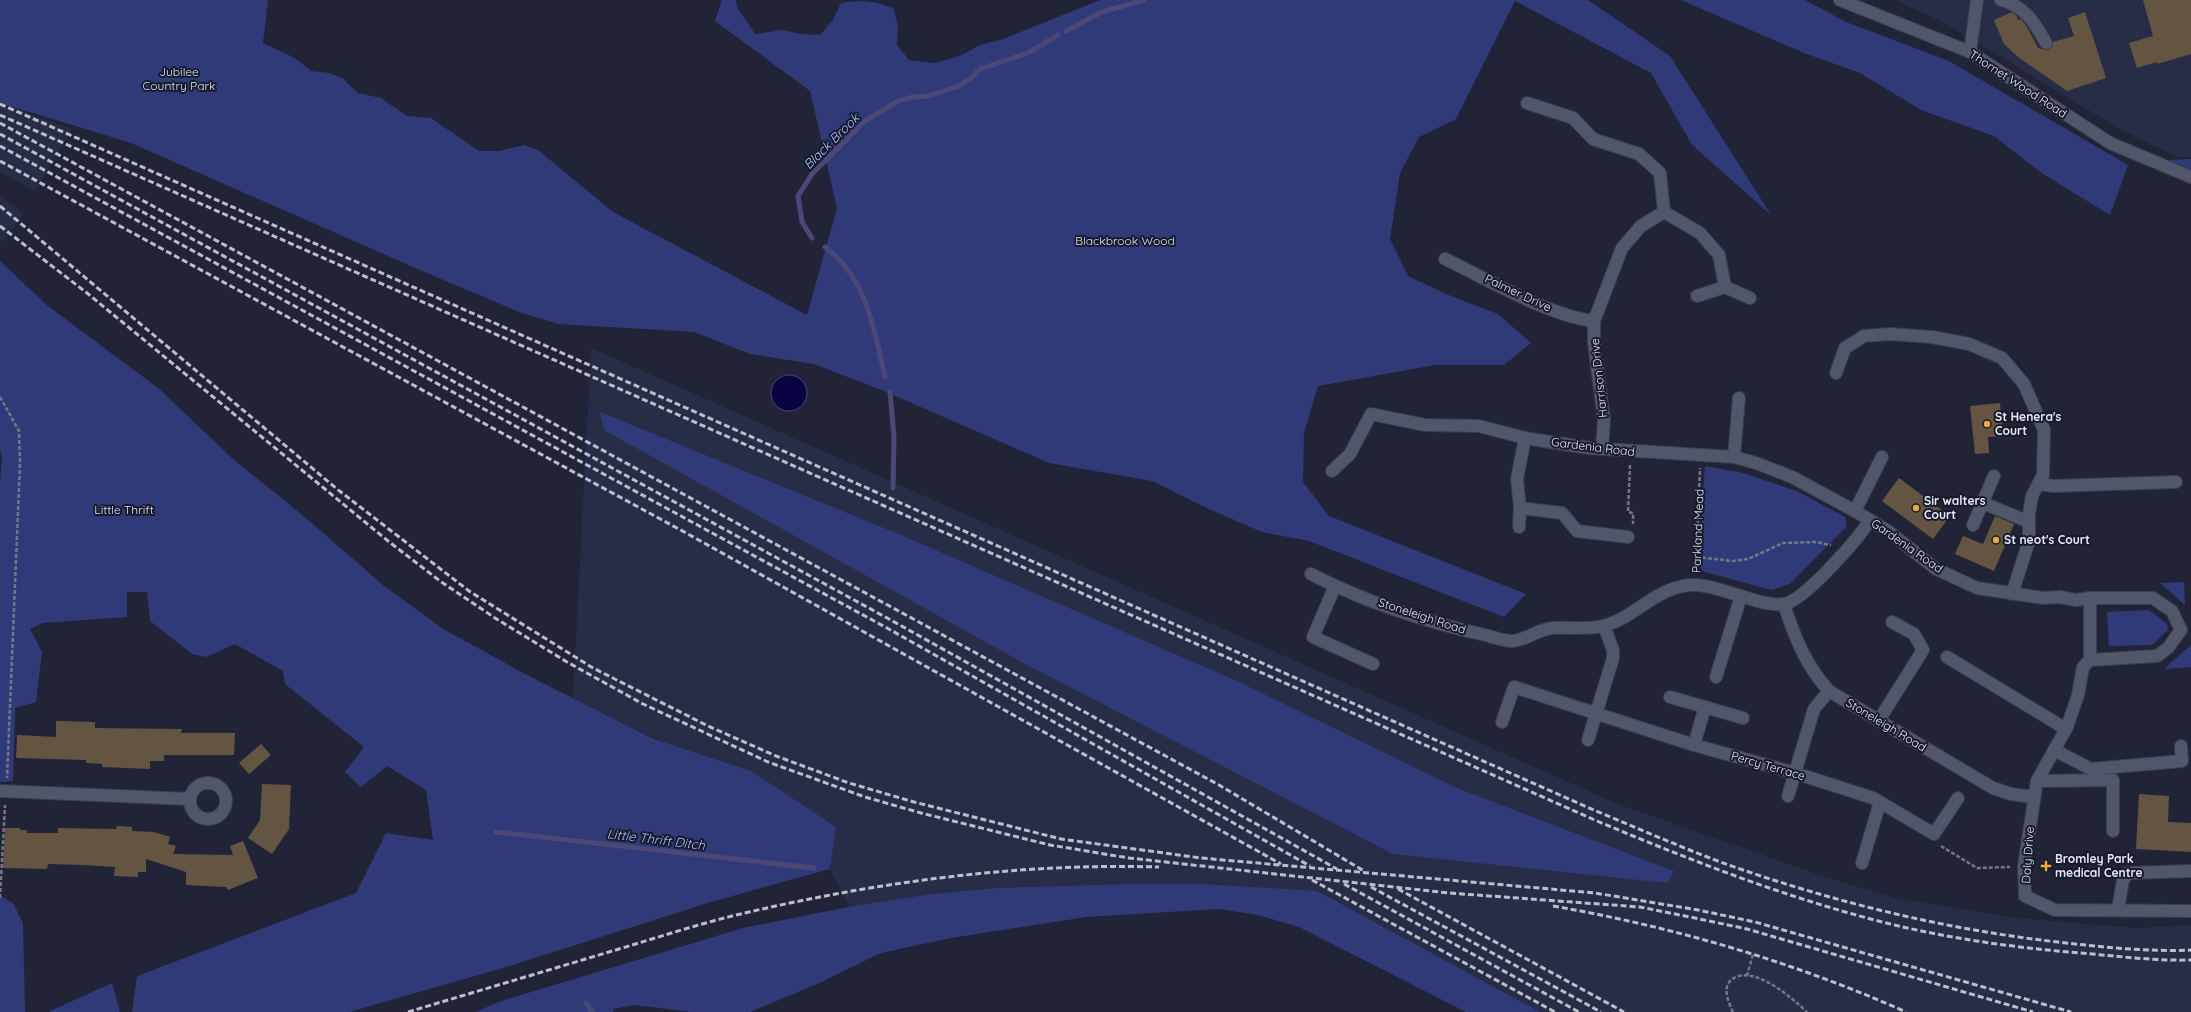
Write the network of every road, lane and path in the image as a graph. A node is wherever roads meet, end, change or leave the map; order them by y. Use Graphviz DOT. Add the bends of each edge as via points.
graph roads {
  1 [pos="1840,0"];
  2 [pos="1977,0"];
  3 [pos="2001,0"];
  4 [pos="2046,43"];
  5 [pos="1970,52"];
  6 [pos="1527,103"];
  7 [pos="2191,177"];
  8 [pos="1664,212"];
  9 [pos="1444,259"];
  10 [pos="1725,287"];
  11 [pos="1697,296"];
  12 [pos="1750,298"];
  13 [pos="1594,321"];
  14 [pos="1836,373"];
  15 [pos="0,397"];
  16 [pos="1739,398"];
  17 [pos="1525,438"];
  18 [pos="1602,449"];
  19 [pos="1630,452"];
  20 [pos="1698,454"];
  21 [pos="1734,457"];
  22 [pos="1882,457"];
  23 [pos="1332,471"];
  24 [pos="1994,476"];
  25 [pos="2176,482"];
  26 [pos="2038,484"];
  27 [pos="1983,503"];
  28 [pos="1520,508"];
  29 [pos="1855,511"];
  30 [pos="1870,520"];
  31 [pos="2029,522"];
  32 [pos="1974,525"];
  33 [pos="1519,528"];
  34 [pos="1628,537"];
  35 [pos="1843,554"];
  36 [pos="1696,557"];
  37 [pos="1311,574"];
  38 [pos="1693,585"];
  39 [pos="1335,586"];
  40 [pos="2012,594"];
  41 [pos="1741,596"];
  42 [pos="2090,598"];
  43 [pos="1784,604"];
  44 [pos="1892,622"];
  45 [pos="1604,626"];
  46 [pos="2186,630"];
  47 [pos="1947,657"];
  48 [pos="2090,660"];
  49 [pos="1373,664"];
  50 [pos="1716,678"];
  51 [pos="1829,692"];
  52 [pos="1670,697"];
  53 [pos="1705,707"];
  54 [pos="1596,714"];
  55 [pos="1743,718"];
  56 [pos="1879,720"];
  57 [pos="1502,722"];
  58 [pos="2066,729"];
  59 [pos="1588,740"];
  60 [pos="1694,745"];
  61 [pos="2181,746"];
  62 [pos="2054,750"];
  63 [pos="1795,773"];
  64 [pos="2037,781"];
  65 [pos="3,791"];
  66 [pos="1788,796"];
  67 [pos="2033,797"];
  68 [pos="1958,798"];
  69 [pos="190,799"];
  70 [pos="1880,802"];
  71 [pos="2113,832"];
  72 [pos="1934,834"];
  73 [pos="1862,863"];
  74 [pos="2024,866"];
  75 [pos="2191,871"];
  76 [pos="0,898"];
  77 [pos="2118,910"];
  78 [pos="2191,911"];
  79 [pos="1753,954"];
  80 [pos="1747,976"];
  81 [pos="1733,1012"];
  82 [pos="1807,1012"];
  1 -- 5 [label="street, Thornet Wood Road"];
  2 -- 5 [label="street"];
  3 -- 4 [label="street" via="2015,4 2025,11"];
  5 -- 7 [label="street, Thornet Wood Road" via="2110,143"];
  6 -- 8 [label="street" via="1573,118 1593,139 1640,154 1660,173"];
  8 -- 10 [label="street" via="1700,233 1719,256"];
  8 -- 13 [label="street, Harrison Drive" via="1641,226 1622,248"];
  9 -- 13 [label="street, Palmer Drive" via="1538,304 1583,320"];
  10 -- 11 [label="street"];
  10 -- 12 [label="street"];
  13 -- 18 [label="street, Harrison Drive" via="1594,343 1604,420"];
  14 -- 26 [label="street" via="1846,348 1864,336 1890,334 1932,337 1969,344 2002,358 2024,384 2044,430 2043,474"];
  15 -- 65 [label="path" via="19,431 20,463"];
  16 -- 21 [label="street"];
  17 -- 18 [label="street, Gardenia Road"];
  17 -- 23 [label="street, Gardenia Road" via="1479,426 1425,424 1371,414 1350,454"];
  17 -- 28 [label="street" via="1516,479"];
  18 -- 19 [label="street, Gardenia Road"];
  19 -- 20 [label="street, Gardenia Road"];
  19 -- 34 [label="path" via="1628,512 1633,513 1632,537"];
  20 -- 21 [label="street, Gardenia Road"];
  20 -- 36 [label="path, Parkland Mead" via="1700,472"];
  21 -- 29 [label="street, Gardenia Road" via="1792,477"];
  22 -- 29 [label="street"];
  24 -- 27 [label="street"];
  25 -- 26 [label="street" via="2053,486"];
  26 -- 31 [label="street" via="2032,496"];
  27 -- 31 [label="street"];
  27 -- 32 [label="street"];
  28 -- 33 [label="street"];
  28 -- 34 [label="street" via="1562,513 1577,531"];
  29 -- 30 [label="street, Gardenia Road"];
  30 -- 35 [label="street"];
  30 -- 40 [label="street, Gardenia Road" via="1936,569 1977,588"];
  31 -- 40 [label="street" via="2029,541"];
  35 -- 36 [label="path" via="1831,545 1815,542 1783,543 1748,559 1733,561"];
  35 -- 43 [label="street" via="1798,598"];
  36 -- 38 [label="path, Parkland Mead" via="1696,577"];
  37 -- 39 [label="street, Stoneleigh Road"];
  38 -- 41 [label="street, Parkland Mead"];
  38 -- 45 [label="street, Stoneleigh Road" via="1656,595"];
  39 -- 45 [label="street, Stoneleigh Road" via="1445,626 1511,641 1553,628 1589,629"];
  39 -- 49 [label="street" via="1313,637"];
  40 -- 42 [label="street, Gardenia Road" via="2076,600"];
  41 -- 43 [label="street, Parkland Mead" via="1762,602"];
  41 -- 50 [label="street"];
  42 -- 46 [label="street, Gardenia Road" via="2153,598 2172,612"];
  42 -- 48 [label="street"];
  43 -- 51 [label="street, Stoneleigh Road" via="1802,653"];
  44 -- 56 [label="street" via="1914,634 1924,650"];
  45 -- 54 [label="street" via="1613,650 1613,658"];
  46 -- 48 [label="street" via="2158,656"];
  47 -- 58 [label="street"];
  48 -- 58 [label="street, Daly Drive" via="2083,667 2078,695"];
  51 -- 56 [label="street, Stoneleigh Road"];
  51 -- 63 [label="street" via="1814,709"];
  52 -- 53 [label="street"];
  53 -- 55 [label="street"];
  53 -- 60 [label="street"];
  54 -- 57 [label="street, Percy Terrace" via="1514,687"];
  54 -- 59 [label="street"];
  54 -- 60 [label="street, Percy Terrace"];
  56 -- 67 [label="street, Stoneleigh Road" via="1993,788"];
  58 -- 62 [label="street, Daly Drive"];
  60 -- 63 [label="street, Percy Terrace"];
  61 -- 62 [label="street" via="2182,761 2091,769"];
  62 -- 64 [label="street, Daly Drive"];
  63 -- 66 [label="street"];
  63 -- 70 [label="street, Percy Terrace"];
  64 -- 67 [label="street, Daly Drive"];
  64 -- 71 [label="street" via="2112,780"];
  65 -- 69 [label="street"];
  65 -- 76 [label="path"];
  67 -- 74 [label="street, Daly Drive"];
  68 -- 72 [label="street"];
  70 -- 72 [label="street, Percy Terrace"];
  70 -- 73 [label="street"];
  72 -- 74 [label="path" via="1939,844 1977,868"];
  74 -- 77 [label="street, Daly Drive" via="2025,896 2055,910"];
  75 -- 77 [label="street" via="2128,873 2123,880"];
  77 -- 78 [label="street, Daly Drive"];
  79 -- 80 [label="path"];
  80 -- 81 [label="path" via="1732,979 1727,984 1726,994"];
  80 -- 82 [label="path" via="1774,986"];
}
